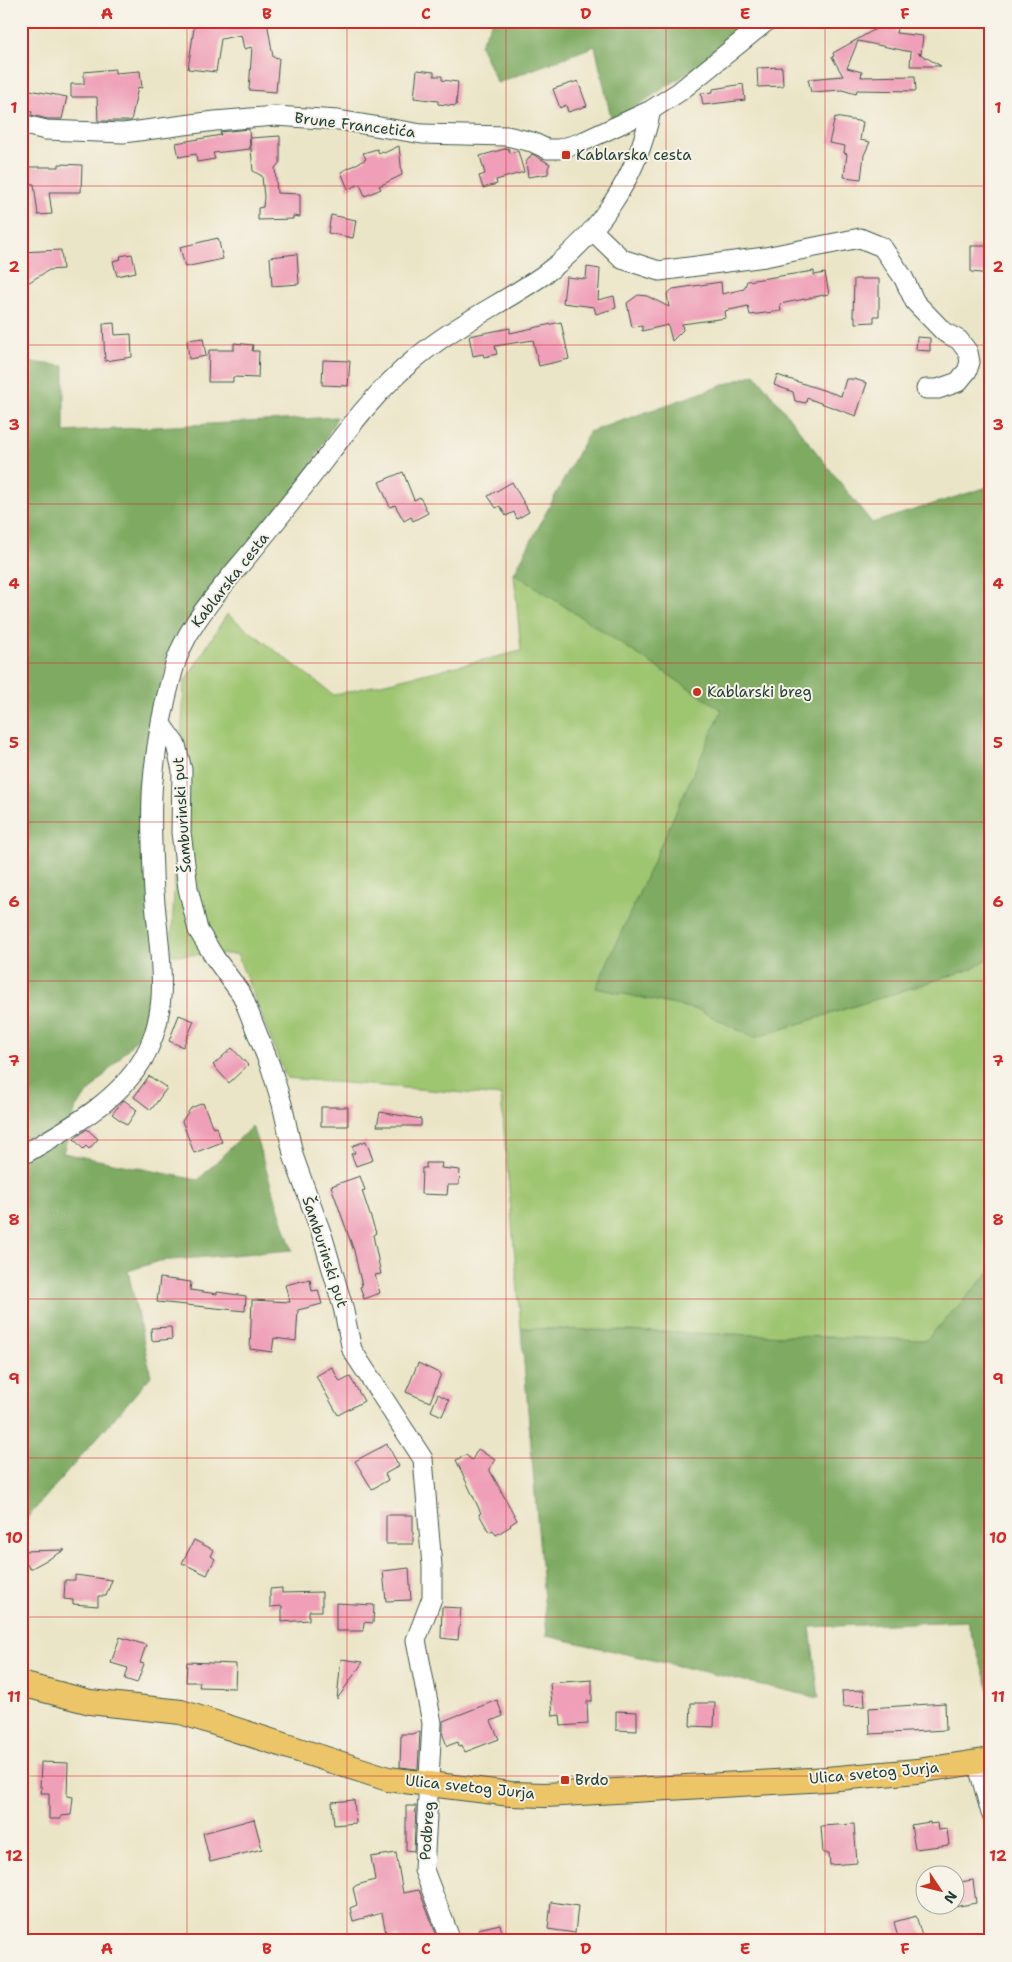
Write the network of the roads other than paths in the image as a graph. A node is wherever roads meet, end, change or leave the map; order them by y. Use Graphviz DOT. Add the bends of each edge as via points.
graph roads {
  1 [pos="767,21"];
  2 [pos="651,110"];
  3 [pos="21,124"];
  4 [pos="592,231"];
  5 [pos="926,389"];
  6 [pos="161,724"];
  7 [pos="21,1156"];
  8 [pos="21,1684"];
  9 [pos="984,1761"];
  10 [pos="430,1784"];
  11 [pos="991,1812"];
  12 [pos="446,1938"];
  1 -- 2 [label="street" via="679,92"];
  2 -- 3 [label="street, Brune Francetića" via="580,143 557,149 547,149 507,136 422,134 338,120 275,116 123,133 46,130"];
  2 -- 4 [label="street, Kablarska cesta" via="641,147 623,184"];
  4 -- 5 [label="street" via="622,259 659,271 765,257 860,238 882,247 903,277 915,302 944,332 959,340 968,352 970,362 967,371 958,382 938,389"];
  4 -- 6 [label="street, Kablarska cesta" via="542,275 418,356 365,407 295,499 206,606 185,637"];
  6 -- 7 [label="street, Kablarska cesta" via="153,783 153,877 161,952 157,1024 143,1058 125,1082 70,1127"];
  6 -- 10 [label="street, Šamburinski put" via="176,745 182,770 181,832 188,888 198,930 242,996 271,1068 294,1158 343,1306 352,1350 423,1459 432,1598 416,1640 432,1722"];
  8 -- 10 [label="main road, Ulica svetog Jurja" via="90,1702 181,1712 388,1779"];
  9 -- 10 [label="main road, Ulica svetog Jurja" via="827,1779 555,1795 511,1794"];
  9 -- 11 [label="street"];
  10 -- 12 [label="street, Podbreg" via="424,1870"];
}
